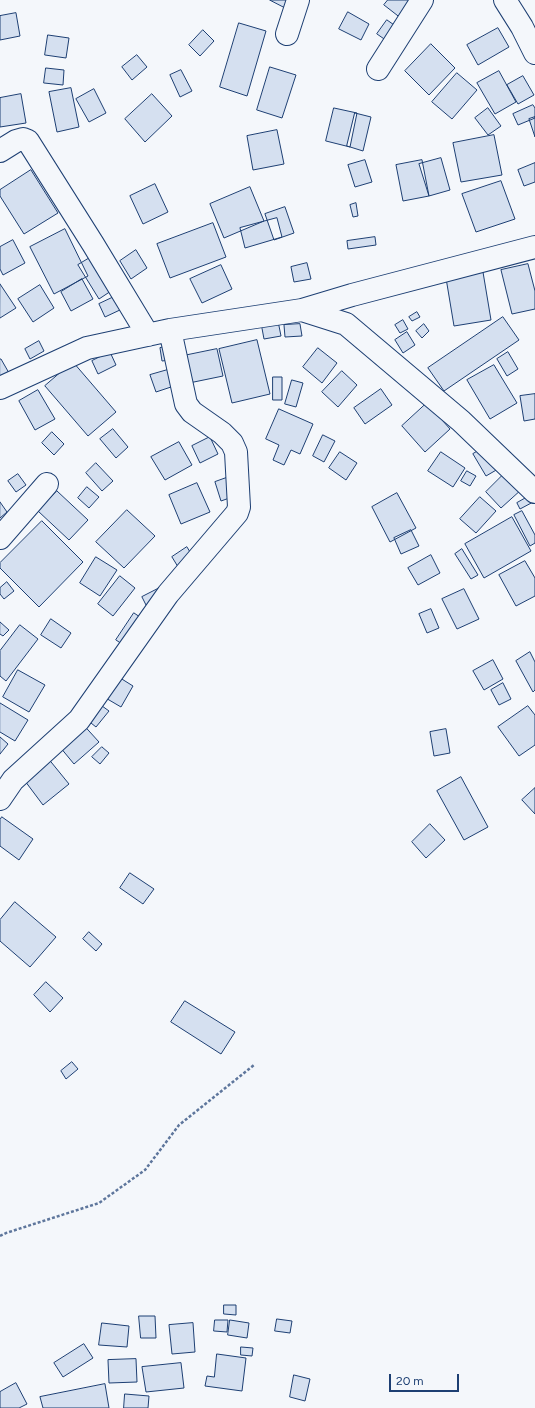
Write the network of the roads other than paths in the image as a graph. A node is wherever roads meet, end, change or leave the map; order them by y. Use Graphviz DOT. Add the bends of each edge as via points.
graph roads {
  1 [pos="298,0"];
  2 [pos="422,0"];
  3 [pos="505,0"];
  4 [pos="287,34"];
  5 [pos="535,53"];
  6 [pos="378,69"];
  7 [pos="0,151"];
  8 [pos="535,247"];
  9 [pos="302,310"];
  10 [pos="170,330"];
  11 [pos="148,335"];
  12 [pos="1,386"];
  13 [pos="47,484"];
  14 [pos="535,492"];
  15 [pos="0,538"];
  16 [pos="0,799"];
  1 -- 4 [label="street"];
  2 -- 6 [label="street"];
  3 -- 5 [label="street"];
  7 -- 11 [label="street" via="16,141 23,139 28,142"];
  8 -- 9 [label="street"];
  9 -- 10 [label="street"];
  9 -- 14 [label="street" via="346,324 461,421"];
  10 -- 11 [label="street"];
  10 -- 16 [label="street" via="186,404 192,412 232,443 236,452 239,507 237,513 168,594 79,720 13,780"];
  11 -- 12 [label="street" via="87,348"];
  13 -- 15 [label="street"];
}
